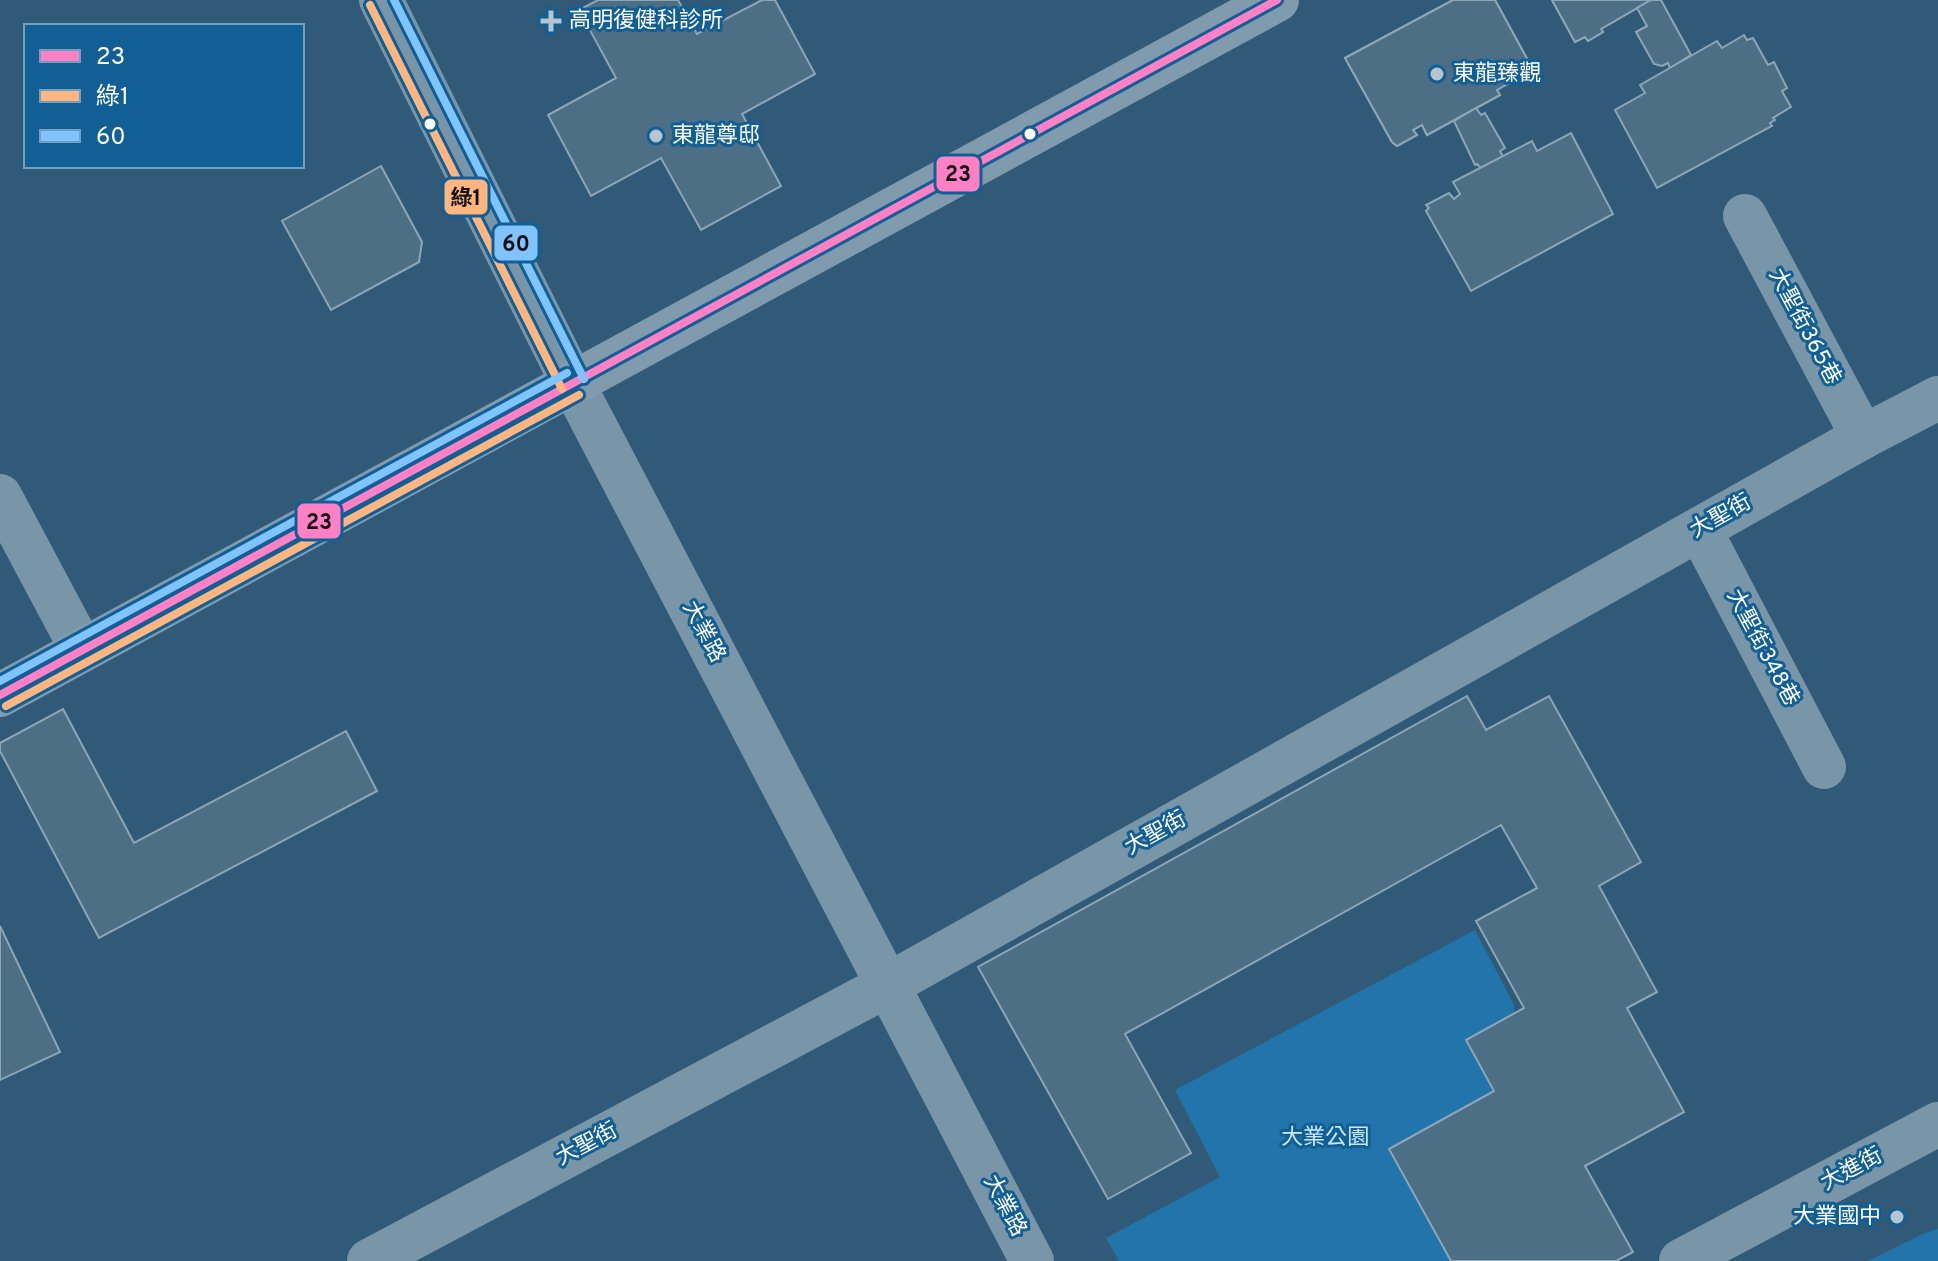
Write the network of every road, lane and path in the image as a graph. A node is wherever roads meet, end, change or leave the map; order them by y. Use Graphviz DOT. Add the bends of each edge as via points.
graph roads {
  1 [pos="381,0"];
  2 [pos="1277,0"];
  3 [pos="1745,216"];
  4 [pos="573,384"];
  5 [pos="1938,398"];
  6 [pos="1863,437"];
  7 [pos="0,496"];
  8 [pos="1700,530"];
  9 [pos="82,650"];
  10 [pos="0,695"];
  11 [pos="1824,767"];
  12 [pos="888,985"];
  13 [pos="1938,1124"];
  14 [pos="369,1261"];
  15 [pos="1032,1261"];
  16 [pos="1681,1261"];
  1 -- 4 [label="street, 大業路"];
  2 -- 4 [label="street"];
  3 -- 6 [label="street, 大聖街365巷"];
  4 -- 9 [label="street"];
  4 -- 12 [label="street, 大業路"];
  5 -- 6 [label="street, 大聖街"];
  6 -- 8 [label="street, 大聖街"];
  7 -- 9 [label="street"];
  8 -- 11 [label="street, 大聖街348巷"];
  8 -- 12 [label="street, 大聖街"];
  9 -- 10 [label="street"];
  12 -- 14 [label="street, 大聖街"];
  12 -- 15 [label="street, 大業路"];
  13 -- 16 [label="street, 大進街"];
}
